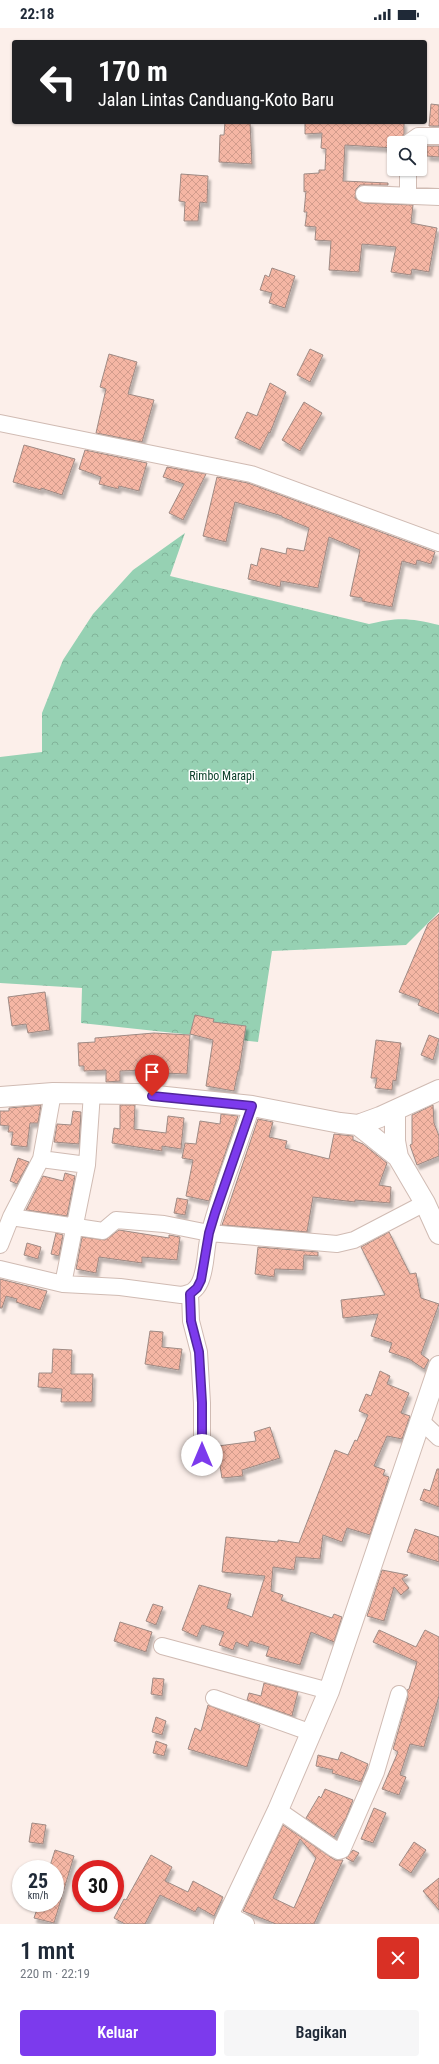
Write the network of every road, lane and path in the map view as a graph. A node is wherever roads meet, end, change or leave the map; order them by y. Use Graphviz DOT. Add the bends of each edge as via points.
graph roads {
  1 [pos="427,136"];
  2 [pos="439,136"];
  3 [pos="408,176"];
  4 [pos="364,194"];
  5 [pos="408,195"];
  6 [pos="439,197"];
  7 [pos="0,423"];
  8 [pos="439,543"];
  9 [pos="439,1090"];
  10 [pos="53,1093"];
  11 [pos="92,1093"];
  12 [pos="0,1097"];
  13 [pos="252,1106"];
  14 [pos="395,1111"];
  15 [pos="358,1125"];
  16 [pos="398,1157"];
  17 [pos="41,1159"];
  18 [pos="87,1165"];
  19 [pos="425,1203"];
  20 [pos="12,1217"];
  21 [pos="74,1226"];
  22 [pos="209,1233"];
  23 [pos="439,1234"];
  24 [pos="0,1245"];
  25 [pos="0,1269"];
  26 [pos="63,1284"];
  27 [pos="190,1294"];
  28 [pos="439,1366"];
  29 [pos="421,1421"];
  30 [pos="439,1438"];
  31 [pos="213,1461"];
  32 [pos="162,1646"];
  33 [pos="329,1691"];
  34 [pos="399,1694"];
  35 [pos="214,1698"];
  36 [pos="312,1733"];
  37 [pos="278,1810"];
  38 [pos="226,1919"];
  39 [pos="246,1924"];
  1 -- 2 [label="street"];
  3 -- 5 [label="street"];
  4 -- 5 [label="street"];
  5 -- 6 [label="street"];
  7 -- 8 [label="street" via="251,474"];
  9 -- 14 [label="main road"];
  10 -- 11 [label="main road"];
  10 -- 12 [label="main road"];
  10 -- 17 [label="street"];
  11 -- 13 [label="main road" via="137,1094"];
  11 -- 18 [label="street"];
  13 -- 15 [label="main road"];
  13 -- 22 [label="street"];
  14 -- 15 [label="main road"];
  14 -- 16 [label="main road"];
  15 -- 16 [label="main road"];
  16 -- 19 [label="main road"];
  17 -- 18 [label="street"];
  17 -- 20 [label="street"];
  18 -- 21 [label="street"];
  19 -- 22 [label="street" via="354,1240 337,1244"];
  19 -- 23 [label="main road"];
  20 -- 21 [label="street"];
  20 -- 24 [label="street"];
  21 -- 22 [label="street" via="103,1232 116,1220 164,1224"];
  21 -- 26 [label="street"];
  22 -- 27 [label="street" via="201,1280"];
  25 -- 26 [label="street"];
  26 -- 27 [label="street"];
  27 -- 31 [label="street" via="191,1321 199,1352 202,1455 208,1462"];
  28 -- 29 [label="main road"];
  29 -- 30 [label="street"];
  29 -- 33 [label="main road"];
  32 -- 33 [label="street"];
  33 -- 36 [label="main road"];
  34 -- 37 [label="street" via="376,1772 342,1850 333,1848"];
  35 -- 36 [label="street"];
  36 -- 37 [label="main road"];
  37 -- 38 [label="main road"];
  38 -- 39 [label="street"];
}
